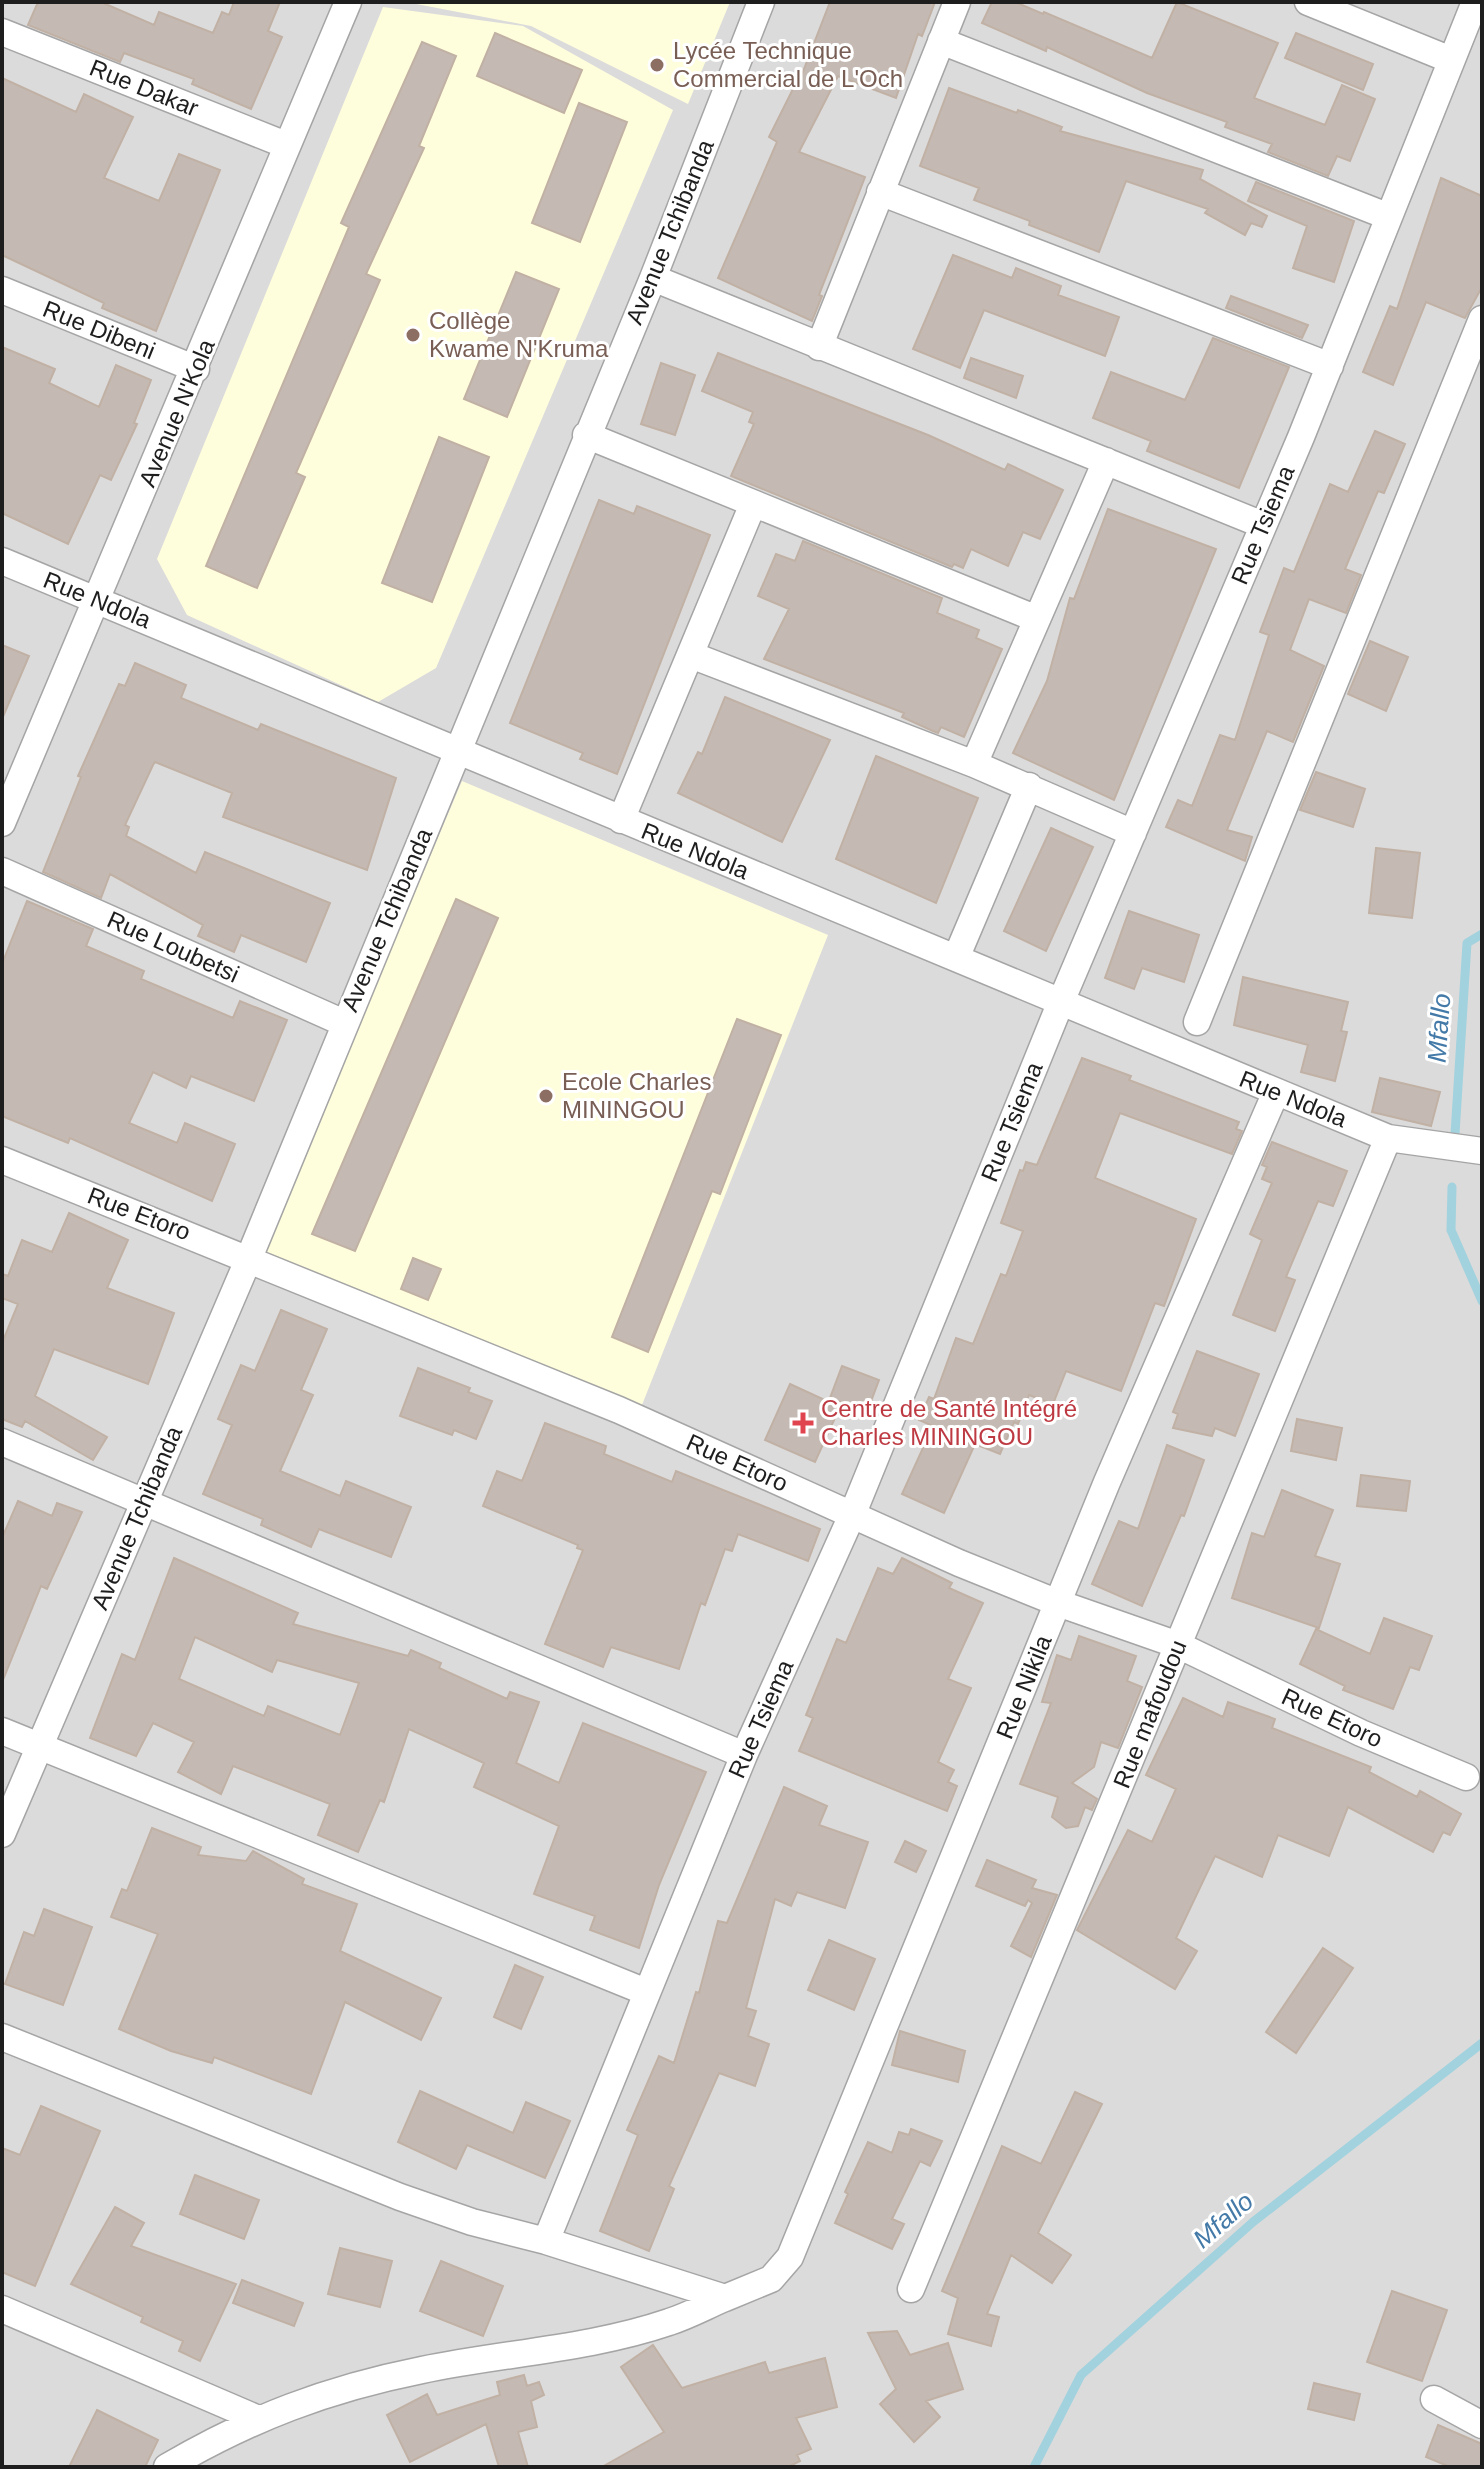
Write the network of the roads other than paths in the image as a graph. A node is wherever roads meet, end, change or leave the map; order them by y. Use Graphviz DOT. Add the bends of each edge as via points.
graph roads {
  1 [pos="348,2"];
  2 [pos="761,2"];
  3 [pos="957,2"];
  4 [pos="1308,2"];
  5 [pos="1475,2"];
  6 [pos="2,32"];
  7 [pos="941,41"];
  8 [pos="1451,60"];
  9 [pos="286,145"];
  10 [pos="880,192"];
  11 [pos="1387,216"];
  12 [pos="653,278"];
  13 [pos="2,290"];
  14 [pos="1482,319"];
  15 [pos="819,347"];
  16 [pos="1330,366"];
  17 [pos="196,369"];
  18 [pos="586,435"];
  19 [pos="1106,461"];
  20 [pos="753,504"];
  21 [pos="1263,525"];
  22 [pos="2,561"];
  23 [pos="99,600"];
  24 [pos="1037,619"];
  25 [pos="691,655"];
  26 [pos="458,752"];
  27 [pos="974,764"];
  28 [pos="1029,786"];
  29 [pos="621,820"];
  30 [pos="2,823"];
  31 [pos="1133,833"];
  32 [pos="2,871"];
  33 [pos="956,958"];
  34 [pos="1060,1004"];
  35 [pos="1197,1022"];
  36 [pos="344,1023"];
  37 [pos="1276,1092"];
  38 [pos="1388,1138"];
  39 [pos="1482,1151"];
  40 [pos="2,1160"];
  41 [pos="249,1258"];
  42 [pos="2,1442"];
  43 [pos="145,1499"];
  44 [pos="853,1513"];
  45 [pos="1058,1603"];
  46 [pos="1178,1645"];
  47 [pos="2,1731"];
  48 [pos="38,1747"];
  49 [pos="744,1755"];
  50 [pos="1466,1777"];
  51 [pos="2,1834"];
  52 [pos="646,1992"];
  53 [pos="2,2037"];
  54 [pos="546,2241"];
  55 [pos="911,2289"];
  56 [pos="725,2298"];
  57 [pos="2,2309"];
  58 [pos="1434,2399"];
  59 [pos="256,2418"];
  60 [pos="1482,2425"];
  61 [pos="167,2467"];
  1 -- 9 [label="street, Avenue N'Kola"];
  2 -- 12 [label="street, Avenue Tchibanda"];
  3 -- 7 [label="street"];
  4 -- 8 [label="street"];
  5 -- 8 [label="street, Rue Tsiema"];
  6 -- 9 [label="street, Rue Dakar"];
  7 -- 10 [label="street"];
  7 -- 11 [label="street"];
  8 -- 11 [label="street, Rue Tsiema"];
  9 -- 17 [label="street, Avenue N'Kola"];
  10 -- 15 [label="street"];
  10 -- 16 [label="street"];
  11 -- 16 [label="street, Rue Tsiema"];
  12 -- 15 [label="street"];
  12 -- 18 [label="street, Avenue Tchibanda"];
  13 -- 17 [label="street, Rue Dibeni"];
  14 -- 35 [label="street"];
  15 -- 19 [label="street"];
  16 -- 21 [label="street, Rue Tsiema"];
  17 -- 23 [label="street, Avenue N'Kola"];
  18 -- 20 [label="street"];
  18 -- 26 [label="street, Avenue Tchibanda"];
  19 -- 21 [label="street"];
  19 -- 24 [label="street"];
  20 -- 24 [label="street"];
  20 -- 25 [label="street"];
  21 -- 31 [label="street, Rue Tsiema"];
  22 -- 23 [label="street, Rue Ndola"];
  23 -- 26 [label="street, Rue Ndola"];
  23 -- 30 [label="street, Avenue N'Kola"];
  24 -- 27 [label="street"];
  25 -- 27 [label="street"];
  25 -- 29 [label="street"];
  26 -- 29 [label="street, Rue Ndola"];
  26 -- 36 [label="street, Avenue Tchibanda"];
  27 -- 28 [label="street"];
  28 -- 31 [label="street"];
  28 -- 33 [label="street"];
  29 -- 33 [label="street, Rue Ndola"];
  31 -- 34 [label="street, Rue Tsiema"];
  32 -- 36 [label="street, Rue Loubetsi"];
  33 -- 34 [label="street, Rue Ndola"];
  34 -- 37 [label="street, Rue Ndola"];
  34 -- 44 [label="street, Rue Tsiema"];
  36 -- 41 [label="street, Avenue Tchibanda"];
  37 -- 38 [label="street, Rue Ndola"];
  37 -- 45 [label="street, Rue Nikila"];
  38 -- 39 [label="street, Rue Ndola"];
  38 -- 46 [label="street, Rue mafoudou"];
  40 -- 41 [label="street, Rue Etoro"];
  41 -- 43 [label="street, Avenue Tchibanda"];
  41 -- 44 [label="street, Rue Etoro"];
  42 -- 43 [label="street"];
  43 -- 48 [label="street, Avenue Tchibanda"];
  43 -- 49 [label="street"];
  44 -- 45 [label="street, Rue Etoro"];
  44 -- 49 [label="street, Rue Tsiema"];
  45 -- 46 [label="street, Rue Etoro"];
  45 -- 56 [label="street, Rue Nikila" via="796,2242 771,2279"];
  46 -- 50 [label="street, Rue Etoro"];
  46 -- 55 [label="street, Rue mafoudou"];
  47 -- 48 [label="street"];
  48 -- 51 [label="street, Avenue Tchibanda"];
  48 -- 52 [label="street"];
  49 -- 52 [label="street, Rue Tsiema"];
  52 -- 54 [label="street, Rue Tsiema"];
  53 -- 54 [label="street" via="400,2197"];
  54 -- 56 [label="street"];
  56 -- 59 [label="street" via="668,2323 423,2369"];
  57 -- 59 [label="street"];
  58 -- 60 [label="street"];
  59 -- 61 [label="street"];
}
